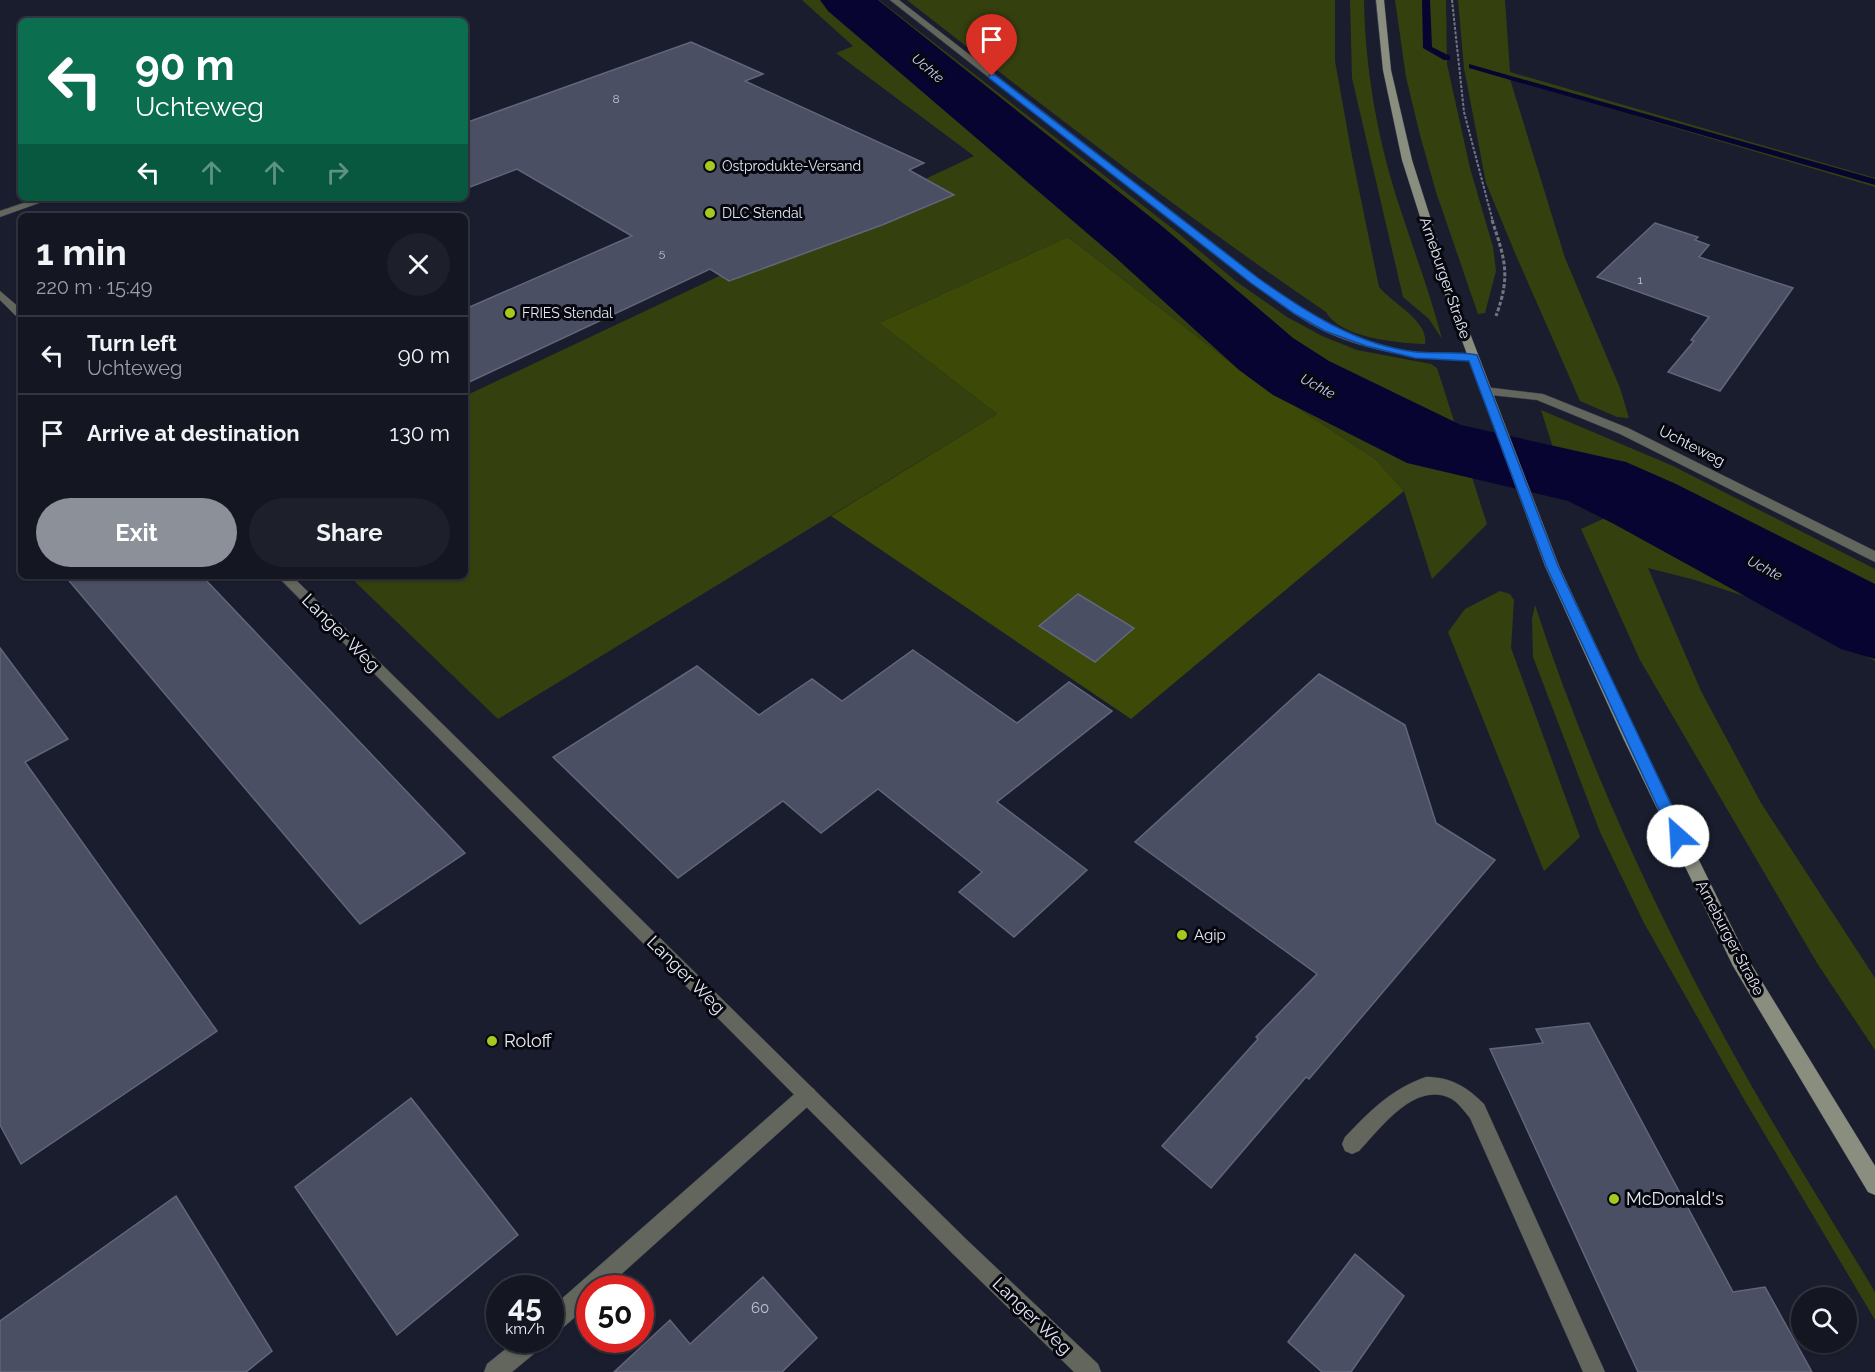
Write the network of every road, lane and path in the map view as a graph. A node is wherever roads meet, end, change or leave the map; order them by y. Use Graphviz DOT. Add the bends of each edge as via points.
graph roads {
  1 [pos="894,0"];
  2 [pos="1380,0"];
  3 [pos="1452,0"];
  4 [pos="39,201"];
  5 [pos="0,214"];
  6 [pos="0,294"];
  7 [pos="18,312"];
  8 [pos="1493,324"];
  9 [pos="1473,358"];
  10 [pos="1485,391"];
  11 [pos="1875,557"];
  12 [pos="287,579"];
  13 [pos="807,1095"];
  14 [pos="1352,1144"];
  15 [pos="1875,1185"];
  16 [pos="606,1275"];
  17 [pos="576,1301"];
  18 [pos="564,1312"];
  19 [pos="518,1353"];
  20 [pos="495,1372"];
  21 [pos="1090,1372"];
  22 [pos="1594,1372"];
  1 -- 9 [label="street" via="1299,312 1329,329 1369,343 1415,355"];
  2 -- 9 [label="main road, Arneburger Straße" via="1387,70 1407,160"];
  3 -- 8 [label="path" via="1464,112 1504,258 1505,291"];
  4 -- 5 [label="street"];
  6 -- 7 [label="street"];
  9 -- 10 [label="main road, Arneburger Straße"];
  10 -- 11 [label="street, Uchteweg" via="1539,397 1624,430"];
  10 -- 15 [label="main road, Arneburger Straße" via="1552,566 1739,960"];
  12 -- 13 [label="street, Langer Weg"];
  13 -- 16 [label="street"];
  13 -- 21 [label="street, Langer Weg"];
  14 -- 22 [label="street" via="1390,1105 1414,1088 1434,1086 1456,1092 1477,1111"];
  17 -- 18 [label="street"];
  19 -- 20 [label="street"];
}
